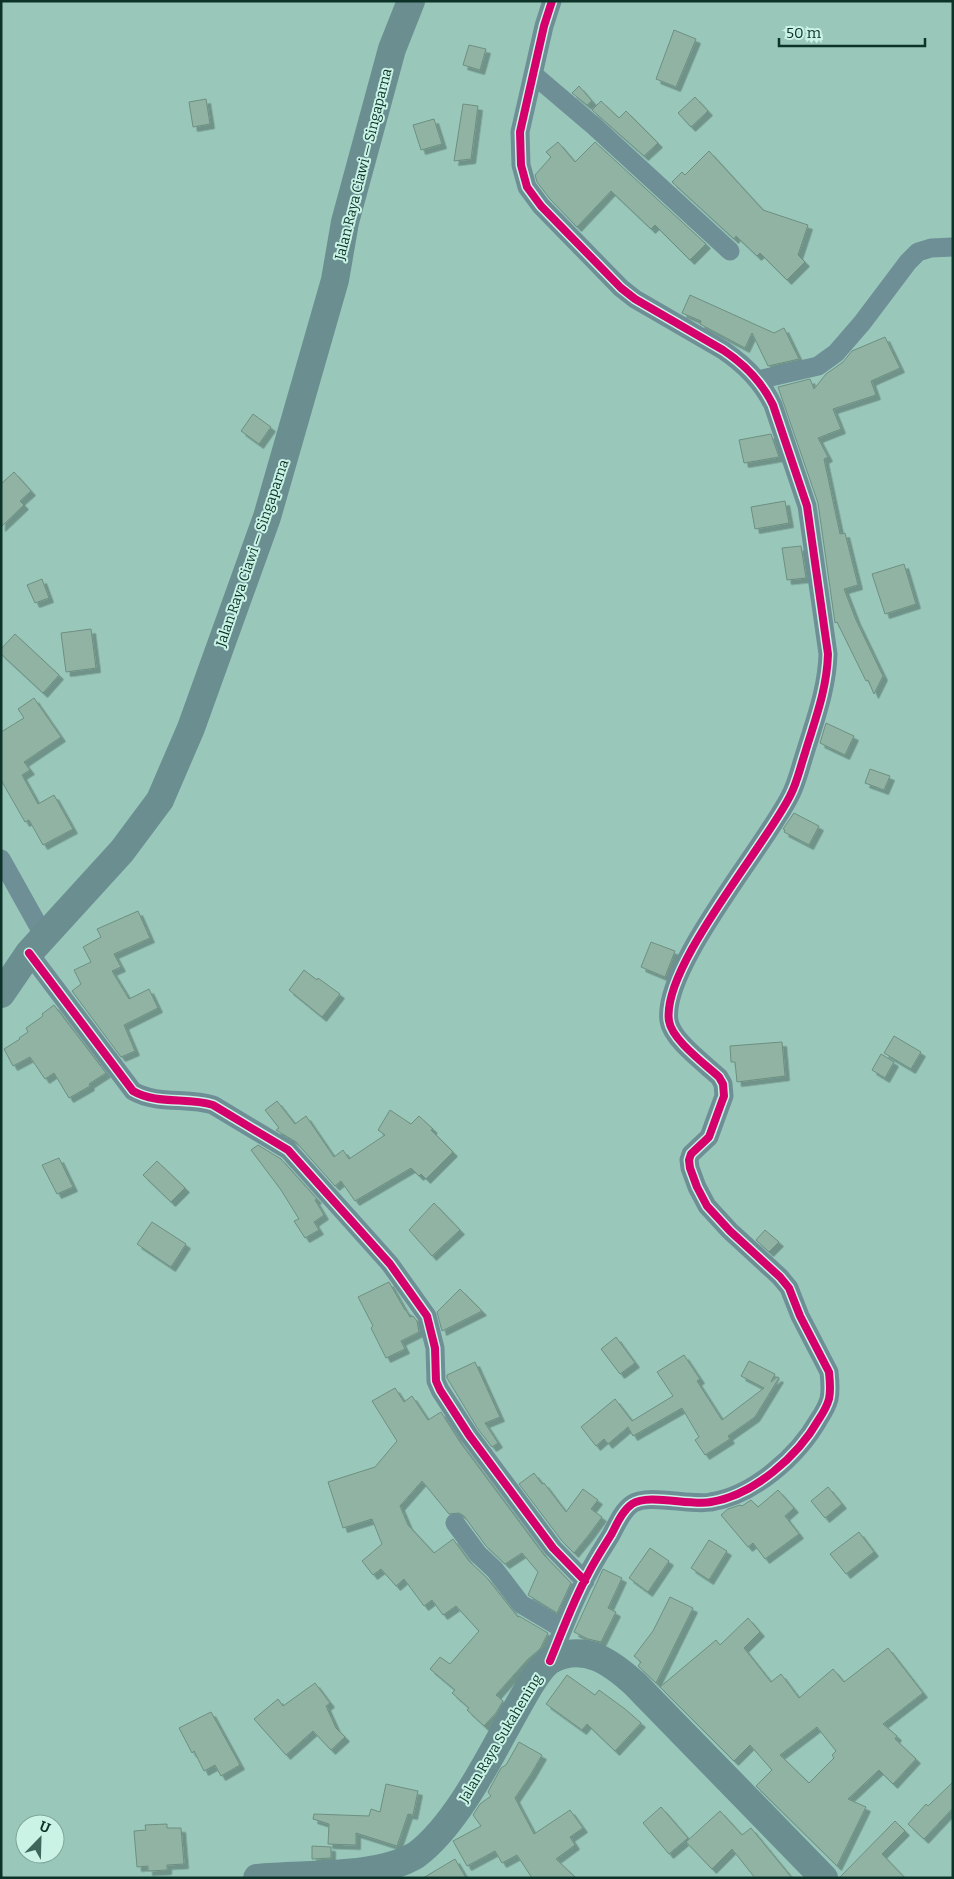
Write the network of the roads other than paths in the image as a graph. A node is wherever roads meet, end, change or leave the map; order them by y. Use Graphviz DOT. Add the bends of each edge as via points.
graph roads {
  1 [pos="411,1"];
  2 [pos="552,1"];
  3 [pos="534,75"];
  4 [pos="953,247"];
  5 [pos="730,250"];
  6 [pos="758,380"];
  7 [pos="1,859"];
  8 [pos="36,944"];
  9 [pos="1,994"];
  10 [pos="455,1523"];
  11 [pos="585,1581"];
  12 [pos="563,1629"];
  13 [pos="550,1661"];
  14 [pos="270,1877"];
  15 [pos="824,1878"];
  1 -- 8 [label="main road, Jalan Raya Ciawi — Singaparna" via="392,49 345,222 334,280 267,517 191,728 160,800 122,851"];
  2 -- 3 [label="street"];
  3 -- 5 [label="street"];
  3 -- 6 [label="street" via="520,132 521,166 528,187 541,206 621,288 728,353"];
  4 -- 6 [label="street" via="918,252 836,353 818,366"];
  6 -- 11 [label="street" via="773,405 807,506 827,645 827,672 823,696 790,797 692,950 673,989 668,1014 675,1036 723,1084 724,1096 709,1136 689,1160 696,1187 707,1206 730,1231 789,1288 829,1372 829,1398 809,1437 761,1481 722,1500 697,1503 648,1499 632,1504"];
  7 -- 8 [label="street"];
  8 -- 9 [label="main road, Jalan Raya Ciawi — Singaparna"];
  8 -- 11 [label="street" via="133,1092 150,1099 202,1101 285,1147 390,1264 426,1316 435,1348 436,1381 440,1390 469,1435 553,1548"];
  10 -- 12 [label="street" via="521,1604"];
  11 -- 12 [label="street"];
  12 -- 13 [label="street"];
  13 -- 14 [label="main road, Jalan Raya Sukahening" via="533,1680 476,1780 444,1828 415,1856 394,1867 372,1873"];
  13 -- 15 [label="main road, Jalan Raya Sukahening" via="581,1653 599,1657 616,1667"];
}
